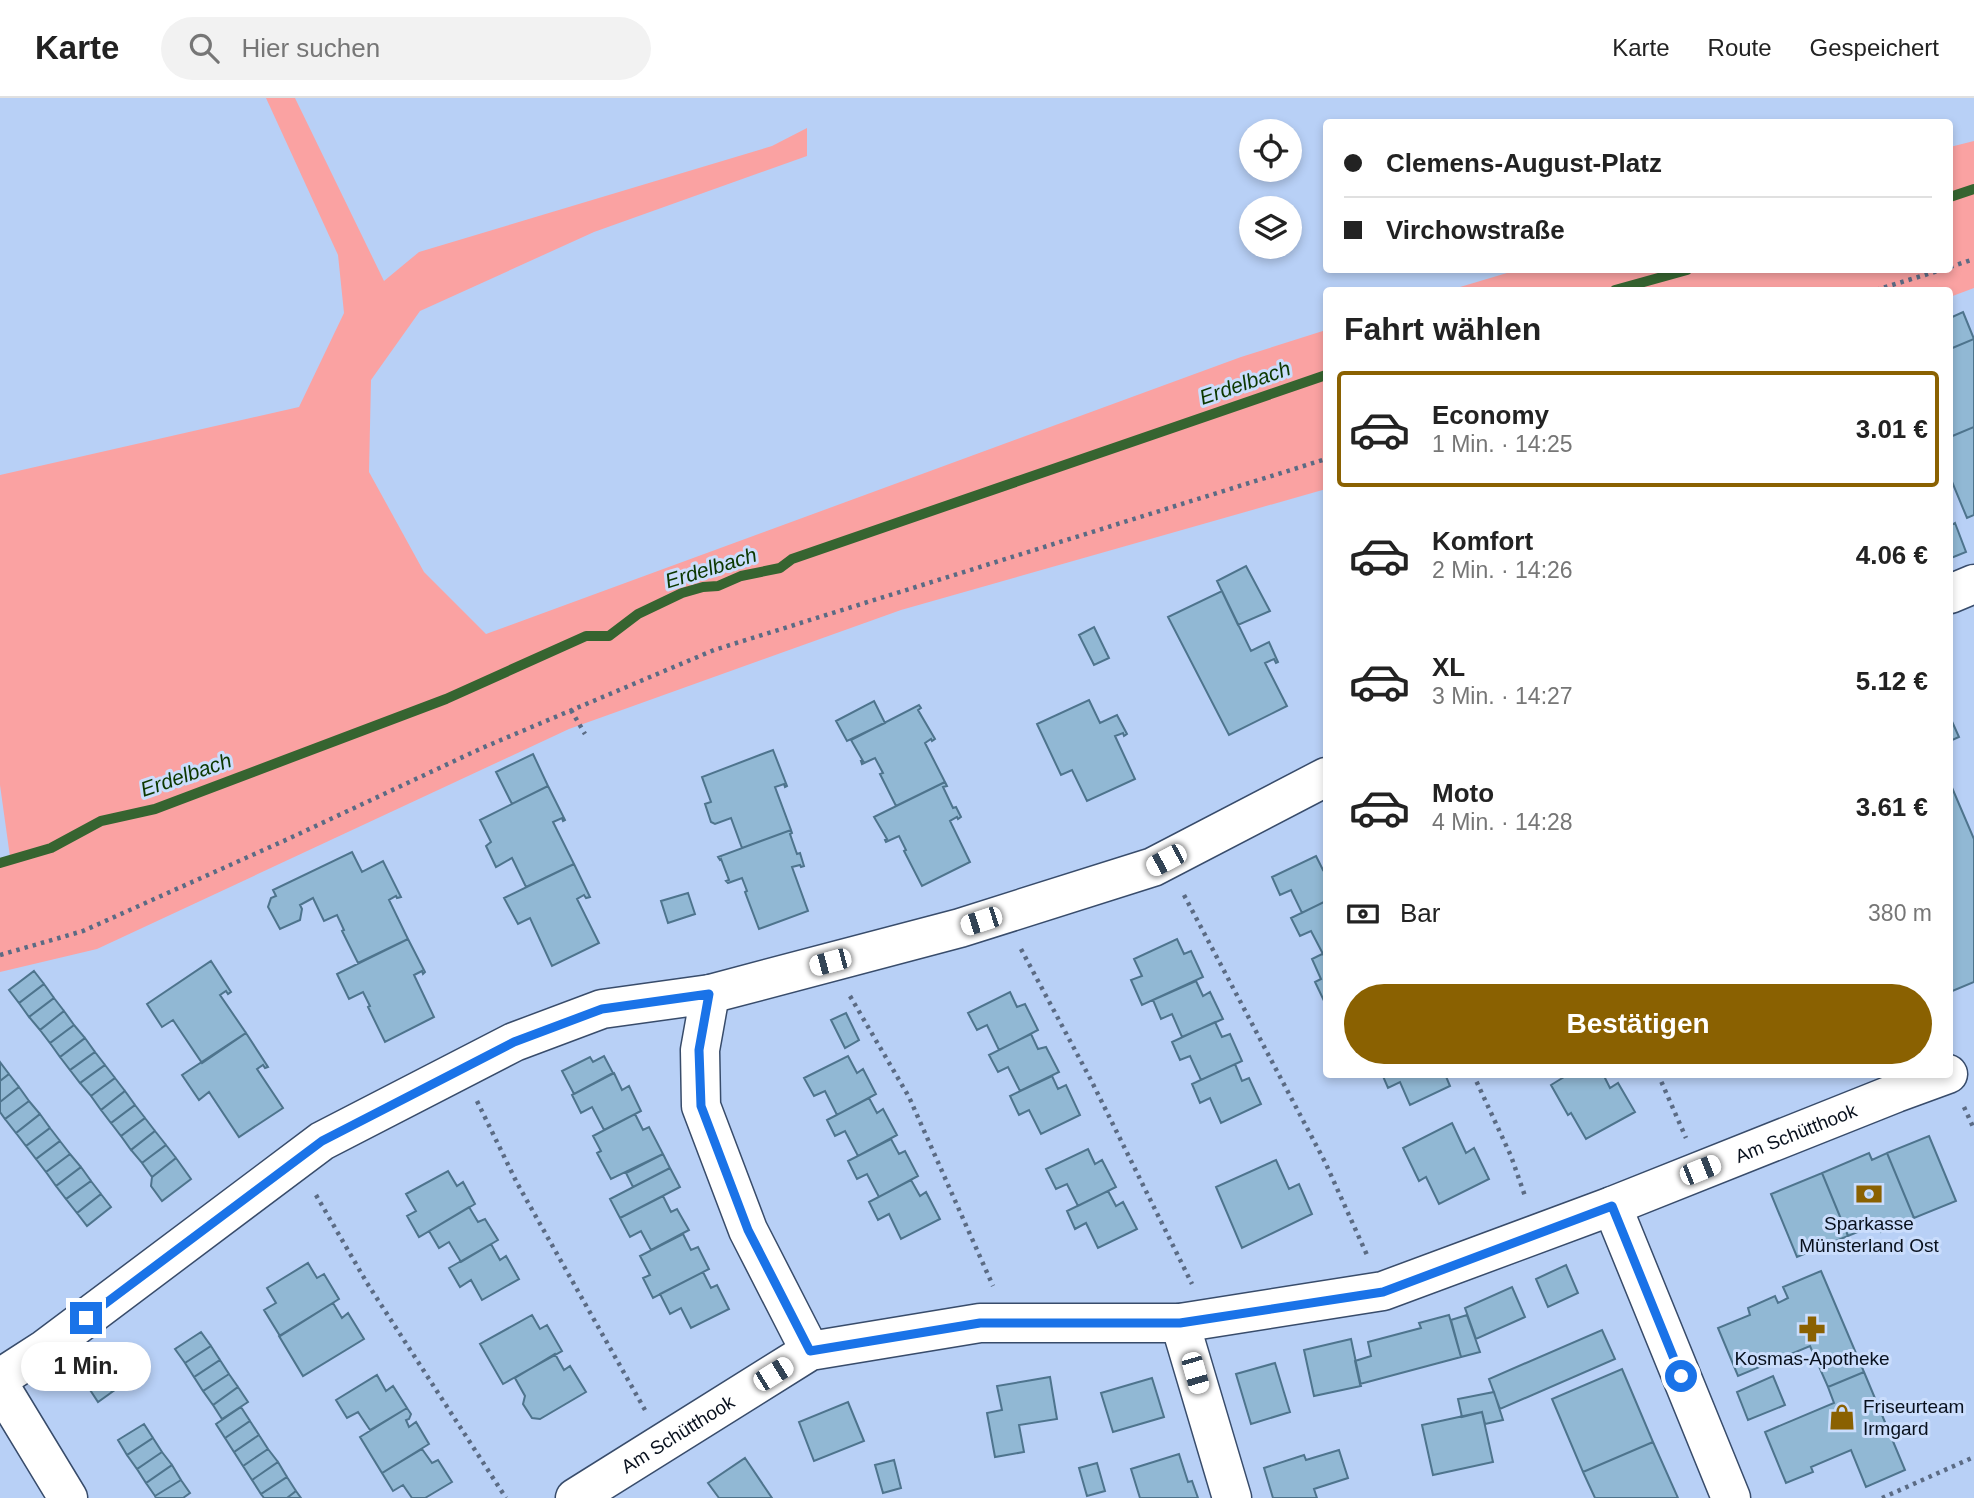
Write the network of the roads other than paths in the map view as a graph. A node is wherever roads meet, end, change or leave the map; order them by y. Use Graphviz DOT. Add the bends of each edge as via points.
graph roads {
  1 [pos="1974,584"];
  2 [pos="1953,593"];
  3 [pos="1323,779"];
  4 [pos="709,994"];
  5 [pos="1974,1064"];
  6 [pos="1953,1072"];
  7 [pos="1926,1078"];
  8 [pos="1891,1084"];
  9 [pos="1612,1206"];
  10 [pos="1195,1320"];
  11 [pos="810,1351"];
  12 [pos="0,1378"];
  13 [pos="0,1386"];
  14 [pos="68,1498"];
  15 [pos="575,1498"];
  16 [pos="1232,1498"];
  17 [pos="1731,1498"];
  1 -- 2 [label="street"];
  3 -- 4 [label="street" via="1153,867 960,928"];
  4 -- 11 [label="street" via="699,1050 701,1106 748,1230"];
  4 -- 12 [label="street" via="602,1009 514,1042 322,1141"];
  5 -- 6 [label="street, Am Schütthook"];
  7 -- 8 [label="street, Am Schütthook"];
  8 -- 9 [label="street, Am Schütthook"];
  9 -- 10 [label="street, Am Schütthook" via="1383,1292"];
  9 -- 17 [label="street"];
  10 -- 11 [label="street, Am Schütthook" via="980,1323"];
  10 -- 16 [label="street"];
  11 -- 15 [label="street, Am Schütthook"];
  13 -- 14 [label="street"];
}
